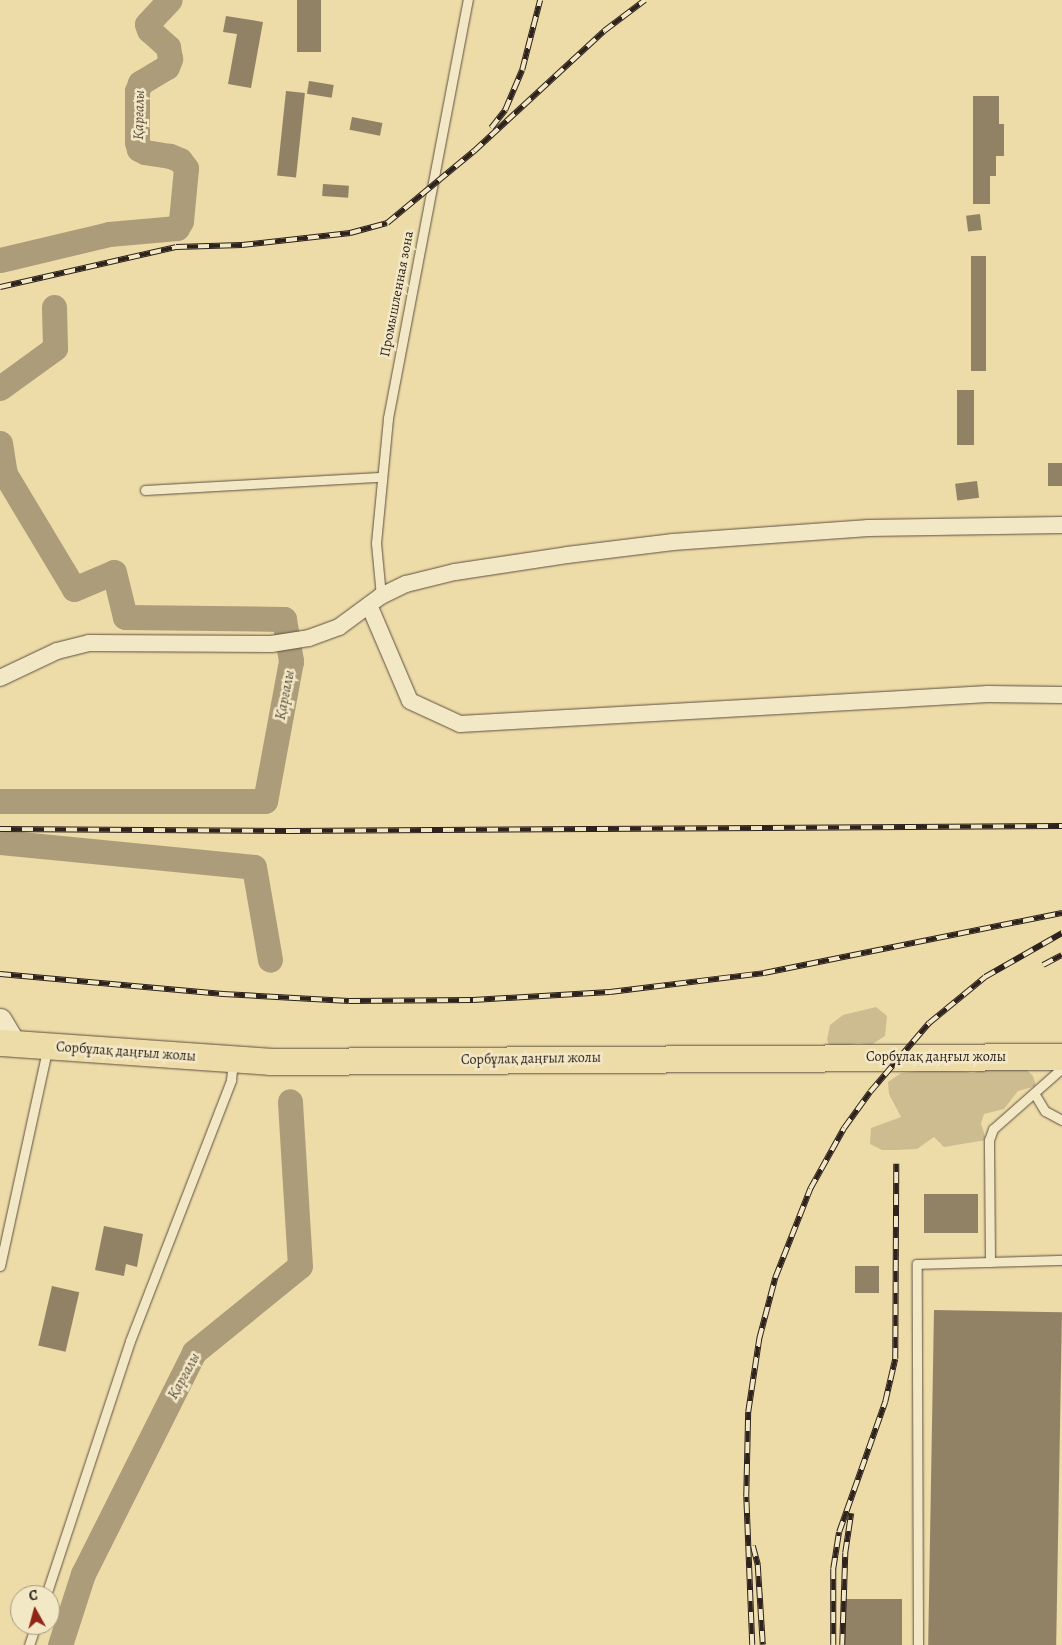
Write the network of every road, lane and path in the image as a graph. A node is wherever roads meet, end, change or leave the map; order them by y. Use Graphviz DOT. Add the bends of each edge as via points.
graph roads {
  1 [pos="468,0"];
  2 [pos="380,477"];
  3 [pos="145,490"];
  4 [pos="1062,524"];
  5 [pos="375,601"];
  6 [pos="0,678"];
  7 [pos="1062,695"];
  8 [pos="0,1021"];
  9 [pos="7,1043"];
  10 [pos="47,1047"];
  11 [pos="1062,1057"];
  12 [pos="233,1060"];
  13 [pos="1062,1068"];
  14 [pos="1034,1092"];
  15 [pos="1062,1120"];
  16 [pos="1062,1260"];
  17 [pos="990,1262"];
  18 [pos="0,1266"];
  19 [pos="49,1585"];
  20 [pos="918,1645"];
  1 -- 2 [label="lane, Промышленная зона" via="390,409"];
  2 -- 3 [label="lane"];
  2 -- 5 [label="lane, Промышленная зона"];
  4 -- 5 [label="street" via="868,528 673,542 455,572 406,584"];
  5 -- 6 [label="street" via="339,627 309,638 271,644 89,643 57,651"];
  5 -- 7 [label="street" via="410,700 460,724 988,694"];
  8 -- 9 [label="street"];
  9 -- 10 [label="main road, Сорбұлақ даңғыл жолы"];
  10 -- 12 [label="main road, Сорбұлақ даңғыл жолы"];
  10 -- 18 [label="lane"];
  11 -- 12 [label="main road, Сорбұлақ даңғыл жолы"];
  12 -- 19 [label="lane" via="231,1080 130,1341"];
  13 -- 14 [label="lane"];
  14 -- 15 [label="lane" via="1045,1111"];
  14 -- 17 [label="lane" via="993,1129 990,1140"];
  16 -- 17 [label="lane"];
  17 -- 20 [label="lane" via="918,1264"];
}
